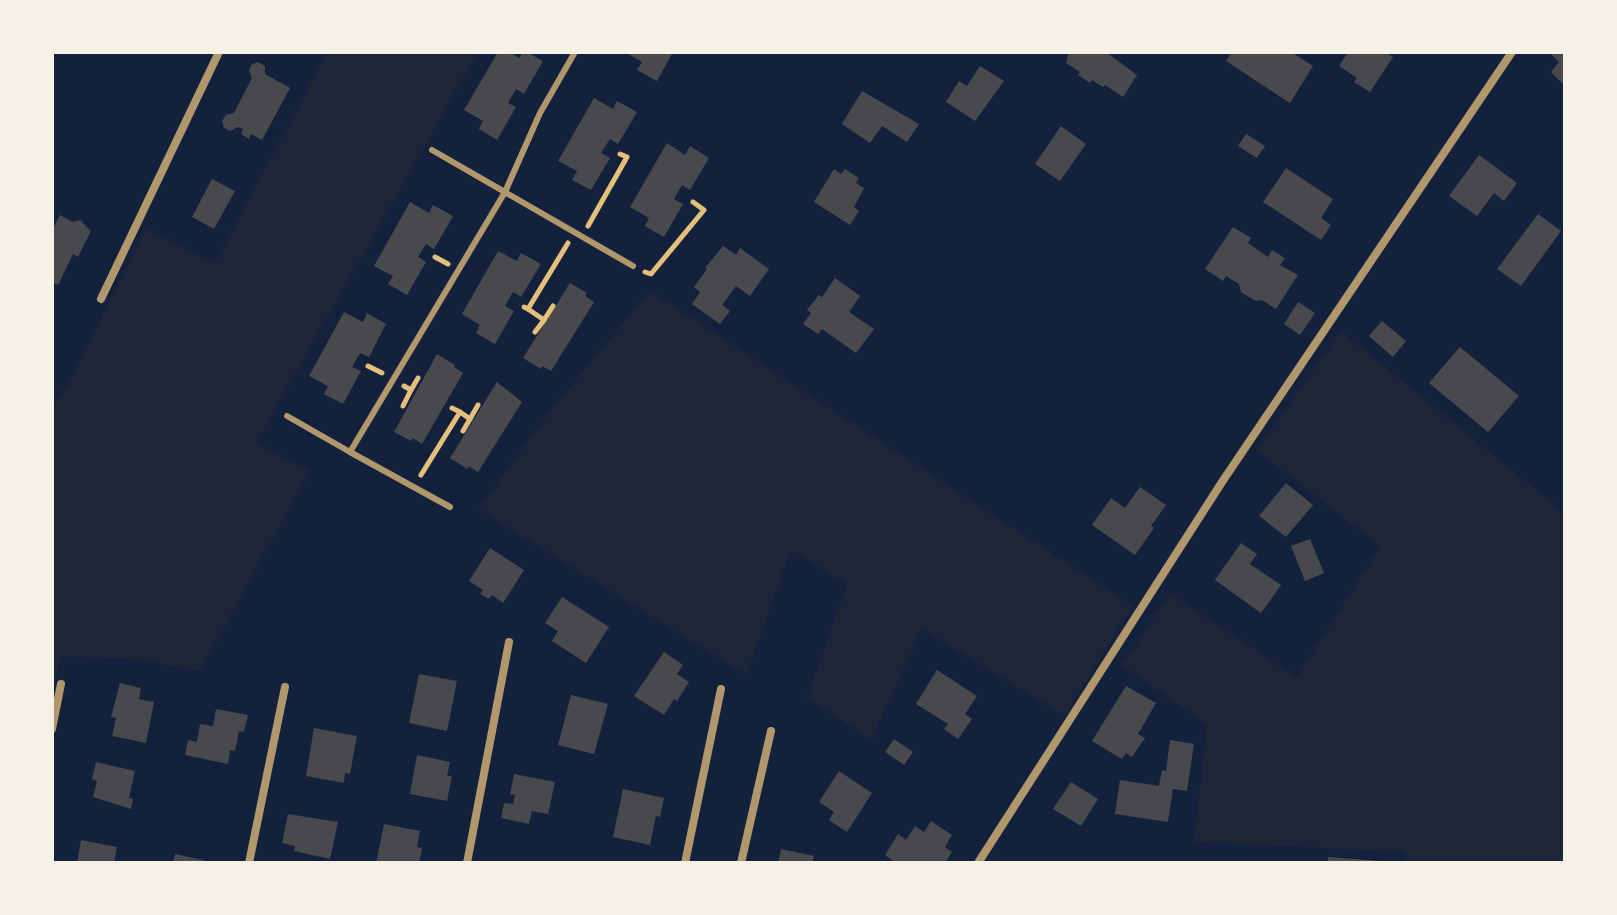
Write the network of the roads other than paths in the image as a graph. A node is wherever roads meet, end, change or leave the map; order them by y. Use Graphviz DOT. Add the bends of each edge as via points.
graph roads {
  1 [pos="219,52"];
  2 [pos="575,52"];
  3 [pos="1512,52"];
  4 [pos="432,150"];
  5 [pos="505,192"];
  6 [pos="633,266"];
  7 [pos="101,299"];
  8 [pos="287,416"];
  9 [pos="350,452"];
  10 [pos="450,507"];
  11 [pos="509,642"];
  12 [pos="61,684"];
  13 [pos="285,687"];
  14 [pos="721,689"];
  15 [pos="52,729"];
  16 [pos="771,731"];
  17 [pos="249,863"];
  18 [pos="467,863"];
  19 [pos="685,863"];
  20 [pos="741,863"];
  21 [pos="978,863"];
  1 -- 7 [label="street"];
  2 -- 5 [label="lane" via="540,113"];
  3 -- 21 [label="street" via="1222,482"];
  4 -- 5 [label="lane"];
  5 -- 6 [label="lane"];
  5 -- 9 [label="lane"];
  8 -- 9 [label="lane"];
  9 -- 10 [label="lane"];
  11 -- 18 [label="street"];
  12 -- 15 [label="street"];
  13 -- 17 [label="street"];
  14 -- 19 [label="street"];
  16 -- 20 [label="street"];
}
